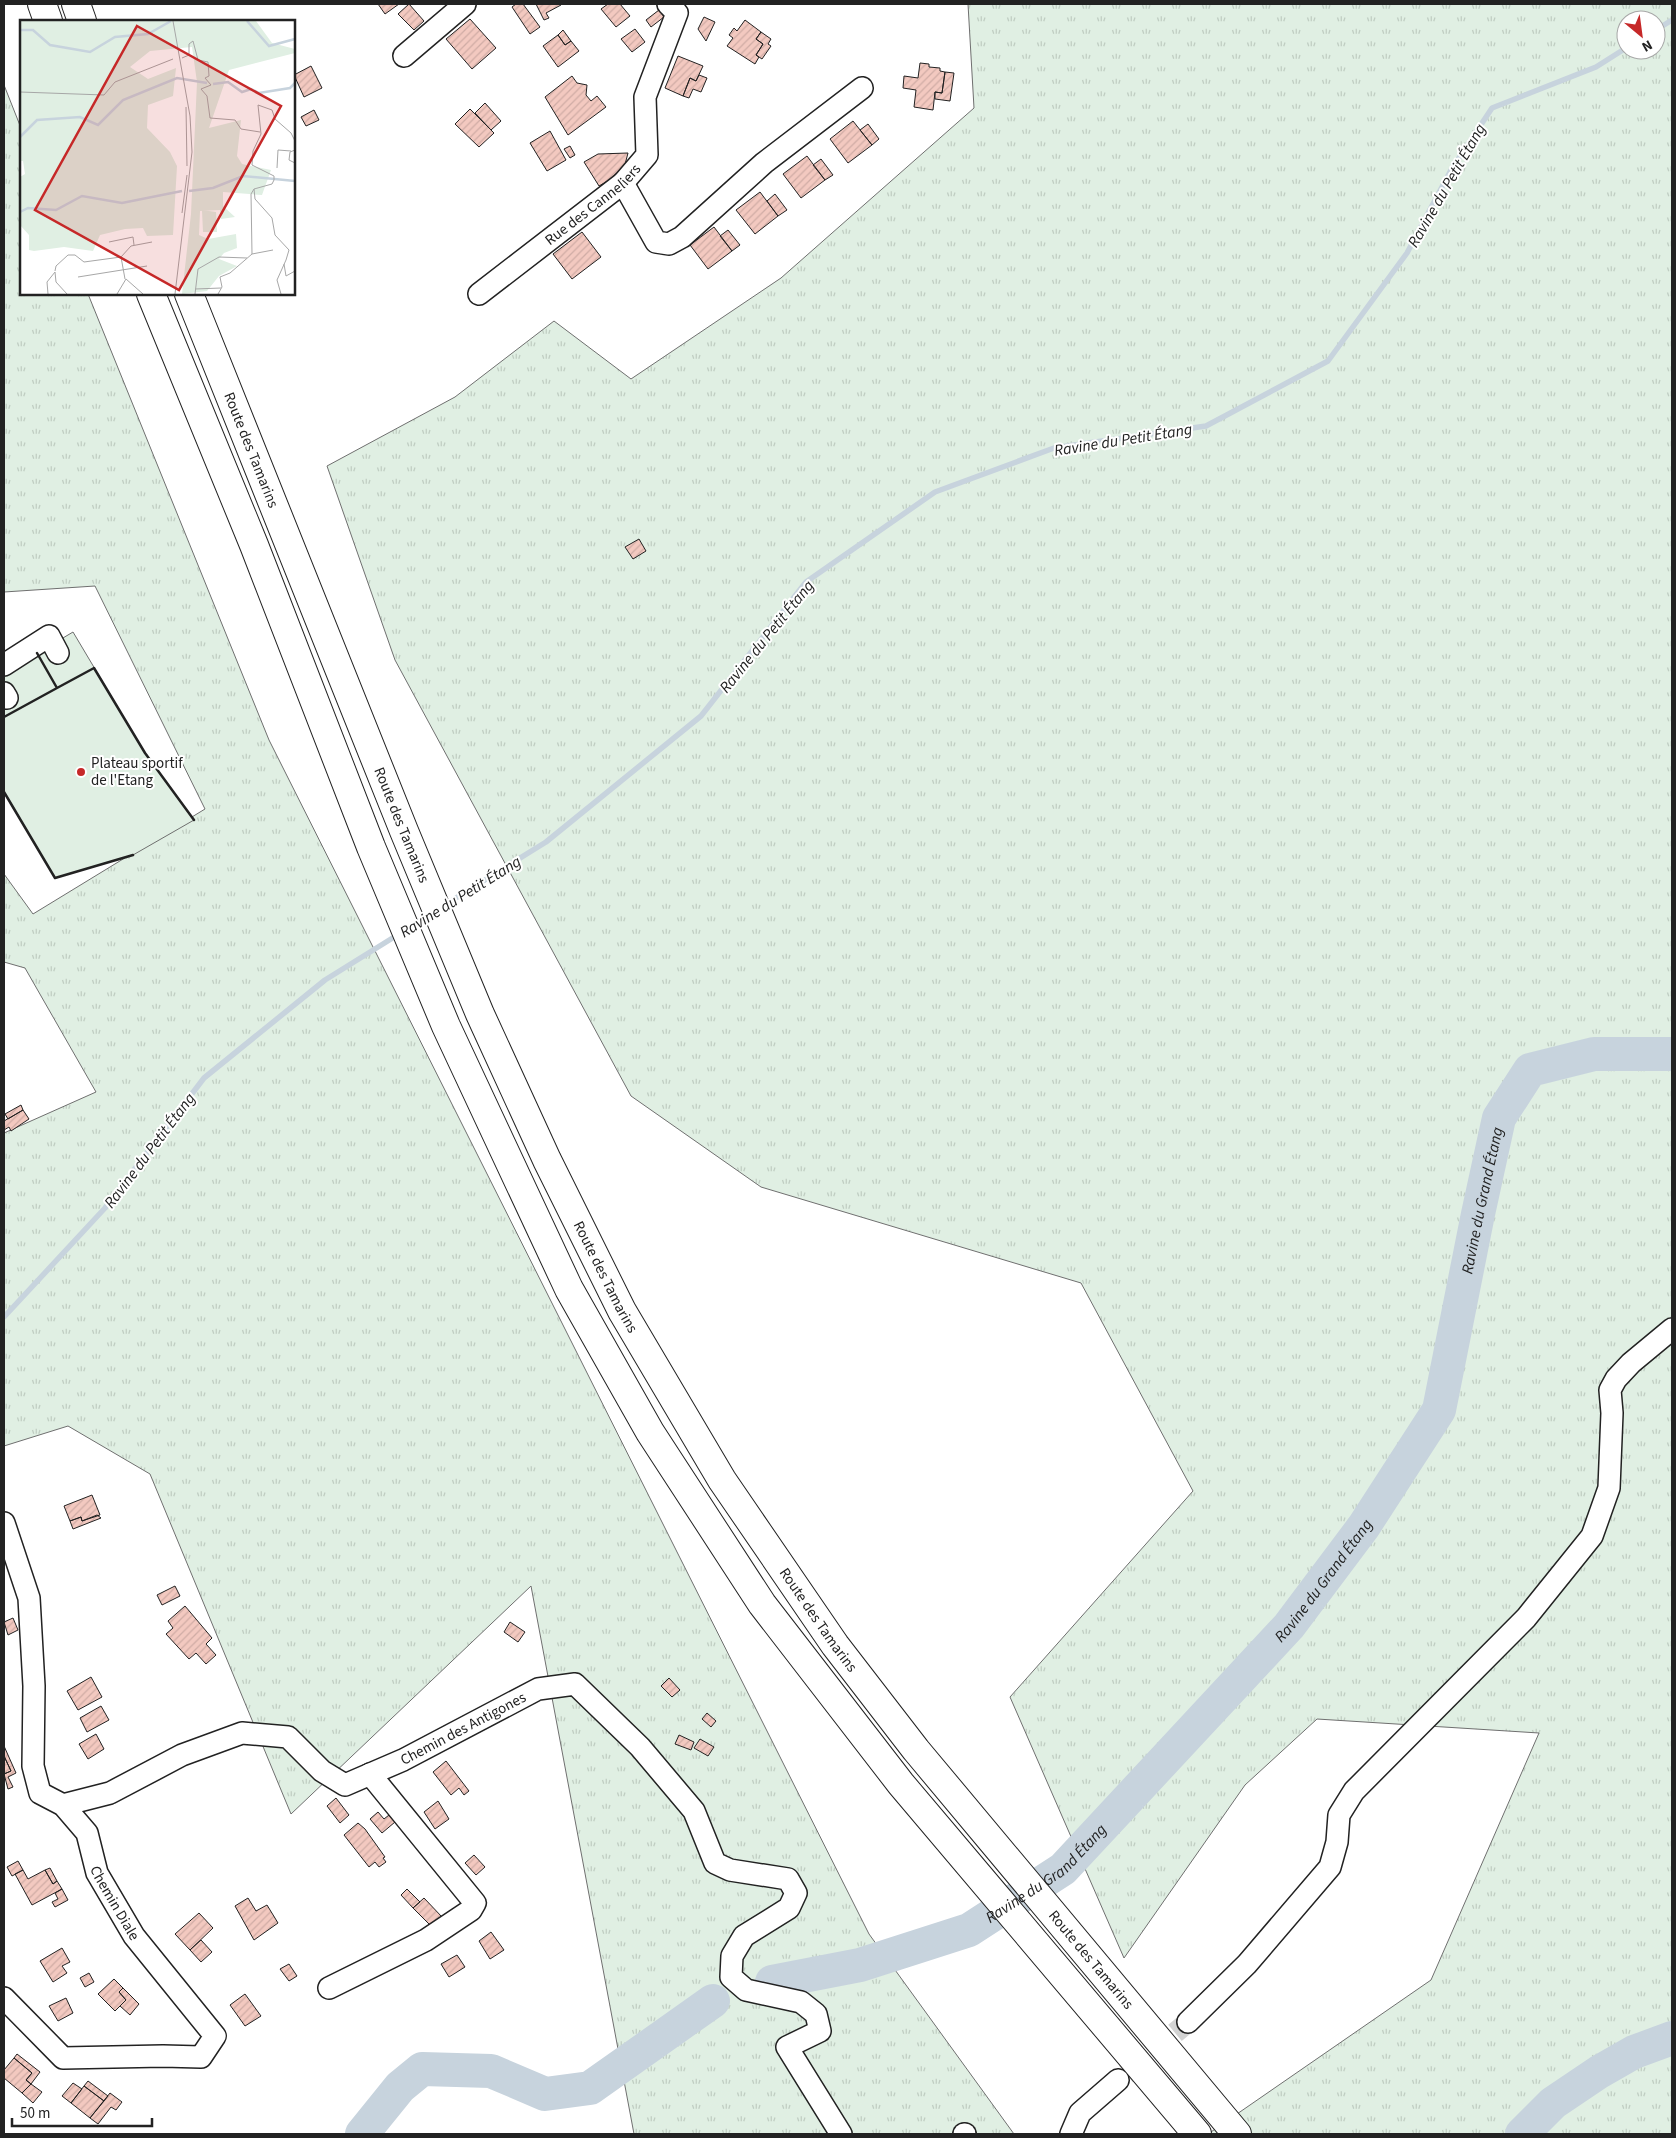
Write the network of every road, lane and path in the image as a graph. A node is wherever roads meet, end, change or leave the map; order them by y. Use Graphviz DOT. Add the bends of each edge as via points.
graph roads {
  1 [pos="42,4"];
  2 [pos="76,4"];
  3 [pos="465,4"];
  4 [pos="678,7"];
  5 [pos="48,20"];
  6 [pos="82,20"];
  7 [pos="404,56"];
  8 [pos="862,88"];
  9 [pos="623,183"];
  10 [pos="478,294"];
  11 [pos="151,295"];
  12 [pos="189,295"];
  13 [pos="58,653"];
  14 [pos="4,665"];
  15 [pos="1672,1329"];
  16 [pos="4,1523"];
  17 [pos="370,1774"];
  18 [pos="63,1805"];
  19 [pos="329,1988"];
  20 [pos="4,1998"];
  21 [pos="1188,2022"];
  22 [pos="1118,2080"];
  23 [pos="841,2134"];
  24 [pos="1071,2134"];
  25 [pos="1197,2134"];
  26 [pos="1237,2134"];
  1 -- 5 [label="highway"];
  2 -- 6 [label="highway"];
  3 -- 7 [label="street"];
  4 -- 9 [label="street, Rue des Canneliers" via="645,97 647,155"];
  8 -- 9 [label="street" via="764,163 682,237 669,244 656,242"];
  9 -- 10 [label="street, Rue des Canneliers"];
  11 -- 25 [label="highway" via="254,545 370,847 446,1026 568,1289 650,1432 762,1604 901,1784"];
  12 -- 26 [label="highway, Route des Tamarins" via="480,1014 547,1160 622,1311 716,1471 835,1645 916,1750"];
  13 -- 14 [label="street" via="49,636"];
  15 -- 21 [label="street" via="1630,1364 1610,1390 1609,1488 1592,1536 1526,1618 1354,1791 1339,1815 1337,1842 1330,1867 1247,1964"];
  16 -- 18 [label="street, Chemin Diale" via="29,1598 34,1766 40,1793"];
  17 -- 18 [label="street, Chemin des Antigones" via="345,1784 322,1771 288,1737 242,1733 182,1755 110,1793"];
  17 -- 19 [label="street" via="476,1903 471,1910 426,1940"];
  17 -- 23 [label="street, Chemin des Antigones" via="538,1689 575,1684 640,1747 694,1811 715,1863 730,1870 788,1879 796,1893 789,1908 744,1936 732,1956 731,1977 746,1990 801,2002 816,2014 820,2031 787,2047"];
  18 -- 20 [label="street, Chemin Diale" via="86,1833 97,1873 134,1936 214,2036 201,2057 63,2058"];
  22 -- 24 [label="street" via="1080,2112"];
}
